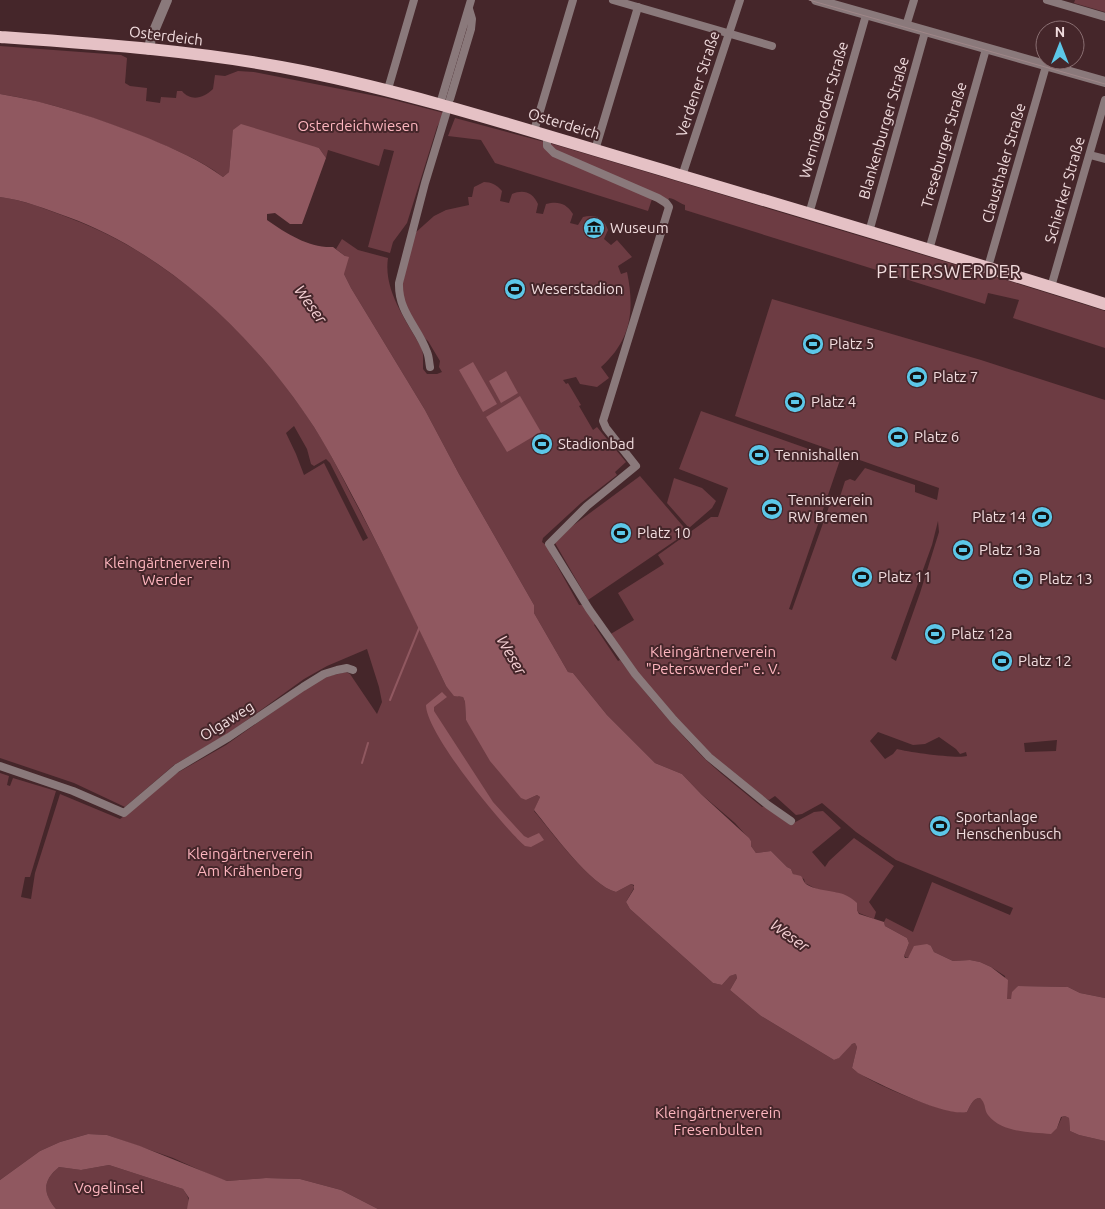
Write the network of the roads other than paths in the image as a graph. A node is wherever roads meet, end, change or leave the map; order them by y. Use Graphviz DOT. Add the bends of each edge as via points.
graph roads {
  1 [pos="166,0"];
  2 [pos="414,0"];
  3 [pos="471,0"];
  4 [pos="573,0"];
  5 [pos="614,0"];
  6 [pos="740,0"];
  7 [pos="816,0"];
  8 [pos="914,0"];
  9 [pos="1047,0"];
  10 [pos="1069,3"];
  11 [pos="638,7"];
  12 [pos="866,14"];
  13 [pos="1105,16"];
  14 [pos="906,26"];
  15 [pos="729,32"];
  16 [pos="926,32"];
  17 [pos="0,37"];
  18 [pos="772,46"];
  19 [pos="986,49"];
  20 [pos="149,50"];
  21 [pos="1035,63"];
  22 [pos="1045,70"];
  23 [pos="1061,70"];
  24 [pos="1105,82"];
  25 [pos="388,89"];
  26 [pos="1105,100"];
  27 [pos="445,106"];
  28 [pos="534,131"];
  29 [pos="548,135"];
  30 [pos="595,150"];
  31 [pos="1090,155"];
  32 [pos="1105,159"];
  33 [pos="682,176"];
  34 [pos="809,214"];
  35 [pos="869,232"];
  36 [pos="928,250"];
  37 [pos="988,268"];
  38 [pos="1051,287"];
  39 [pos="1105,304"];
  40 [pos="430,367"];
  41 [pos="353,670"];
  42 [pos="0,766"];
  43 [pos="791,821"];
  1 -- 20 [label="street"];
  2 -- 25 [label="street"];
  3 -- 27 [label="street"];
  4 -- 28 [label="street"];
  5 -- 11 [label="street"];
  6 -- 15 [label="street, Verdener Straße"];
  7 -- 12 [label="street"];
  8 -- 14 [label="street"];
  9 -- 10 [label="street"];
  10 -- 13 [label="street"];
  11 -- 15 [label="street"];
  11 -- 30 [label="street"];
  12 -- 14 [label="street"];
  12 -- 34 [label="street, Wernigeroder Straße"];
  14 -- 16 [label="street"];
  15 -- 18 [label="street"];
  15 -- 33 [label="street, Verdener Straße"];
  16 -- 19 [label="street"];
  16 -- 35 [label="street, Blankenburger Straße"];
  17 -- 20 [label="main road, Osterdeich"];
  19 -- 21 [label="street"];
  19 -- 36 [label="street, Treseburger Straße"];
  20 -- 25 [label="main road, Osterdeich" via="299,70"];
  22 -- 37 [label="street, Clausthaler Straße"];
  23 -- 24 [label="street"];
  25 -- 27 [label="main road, Osterdeich"];
  26 -- 31 [label="street, Schierker Straße"];
  27 -- 28 [label="main road, Osterdeich"];
  27 -- 40 [label="street" via="399,283 402,307 428,352"];
  28 -- 29 [label="main road, Osterdeich"];
  29 -- 30 [label="main road, Osterdeich"];
  29 -- 43 [label="street" via="547,146 554,154 658,198 669,207 603,421 636,466 587,506 549,544 634,674 674,720 709,757"];
  30 -- 33 [label="main road, Osterdeich"];
  31 -- 32 [label="street"];
  31 -- 38 [label="street, Schierker Straße"];
  33 -- 34 [label="main road, Osterdeich"];
  34 -- 35 [label="main road, Osterdeich"];
  35 -- 36 [label="main road, Osterdeich"];
  36 -- 37 [label="main road, Osterdeich"];
  37 -- 38 [label="main road, Osterdeich"];
  38 -- 39 [label="main road, Osterdeich"];
  41 -- 42 [label="street, Olgaweg" via="347,668 324,674 303,686 177,768 124,813"];
}
